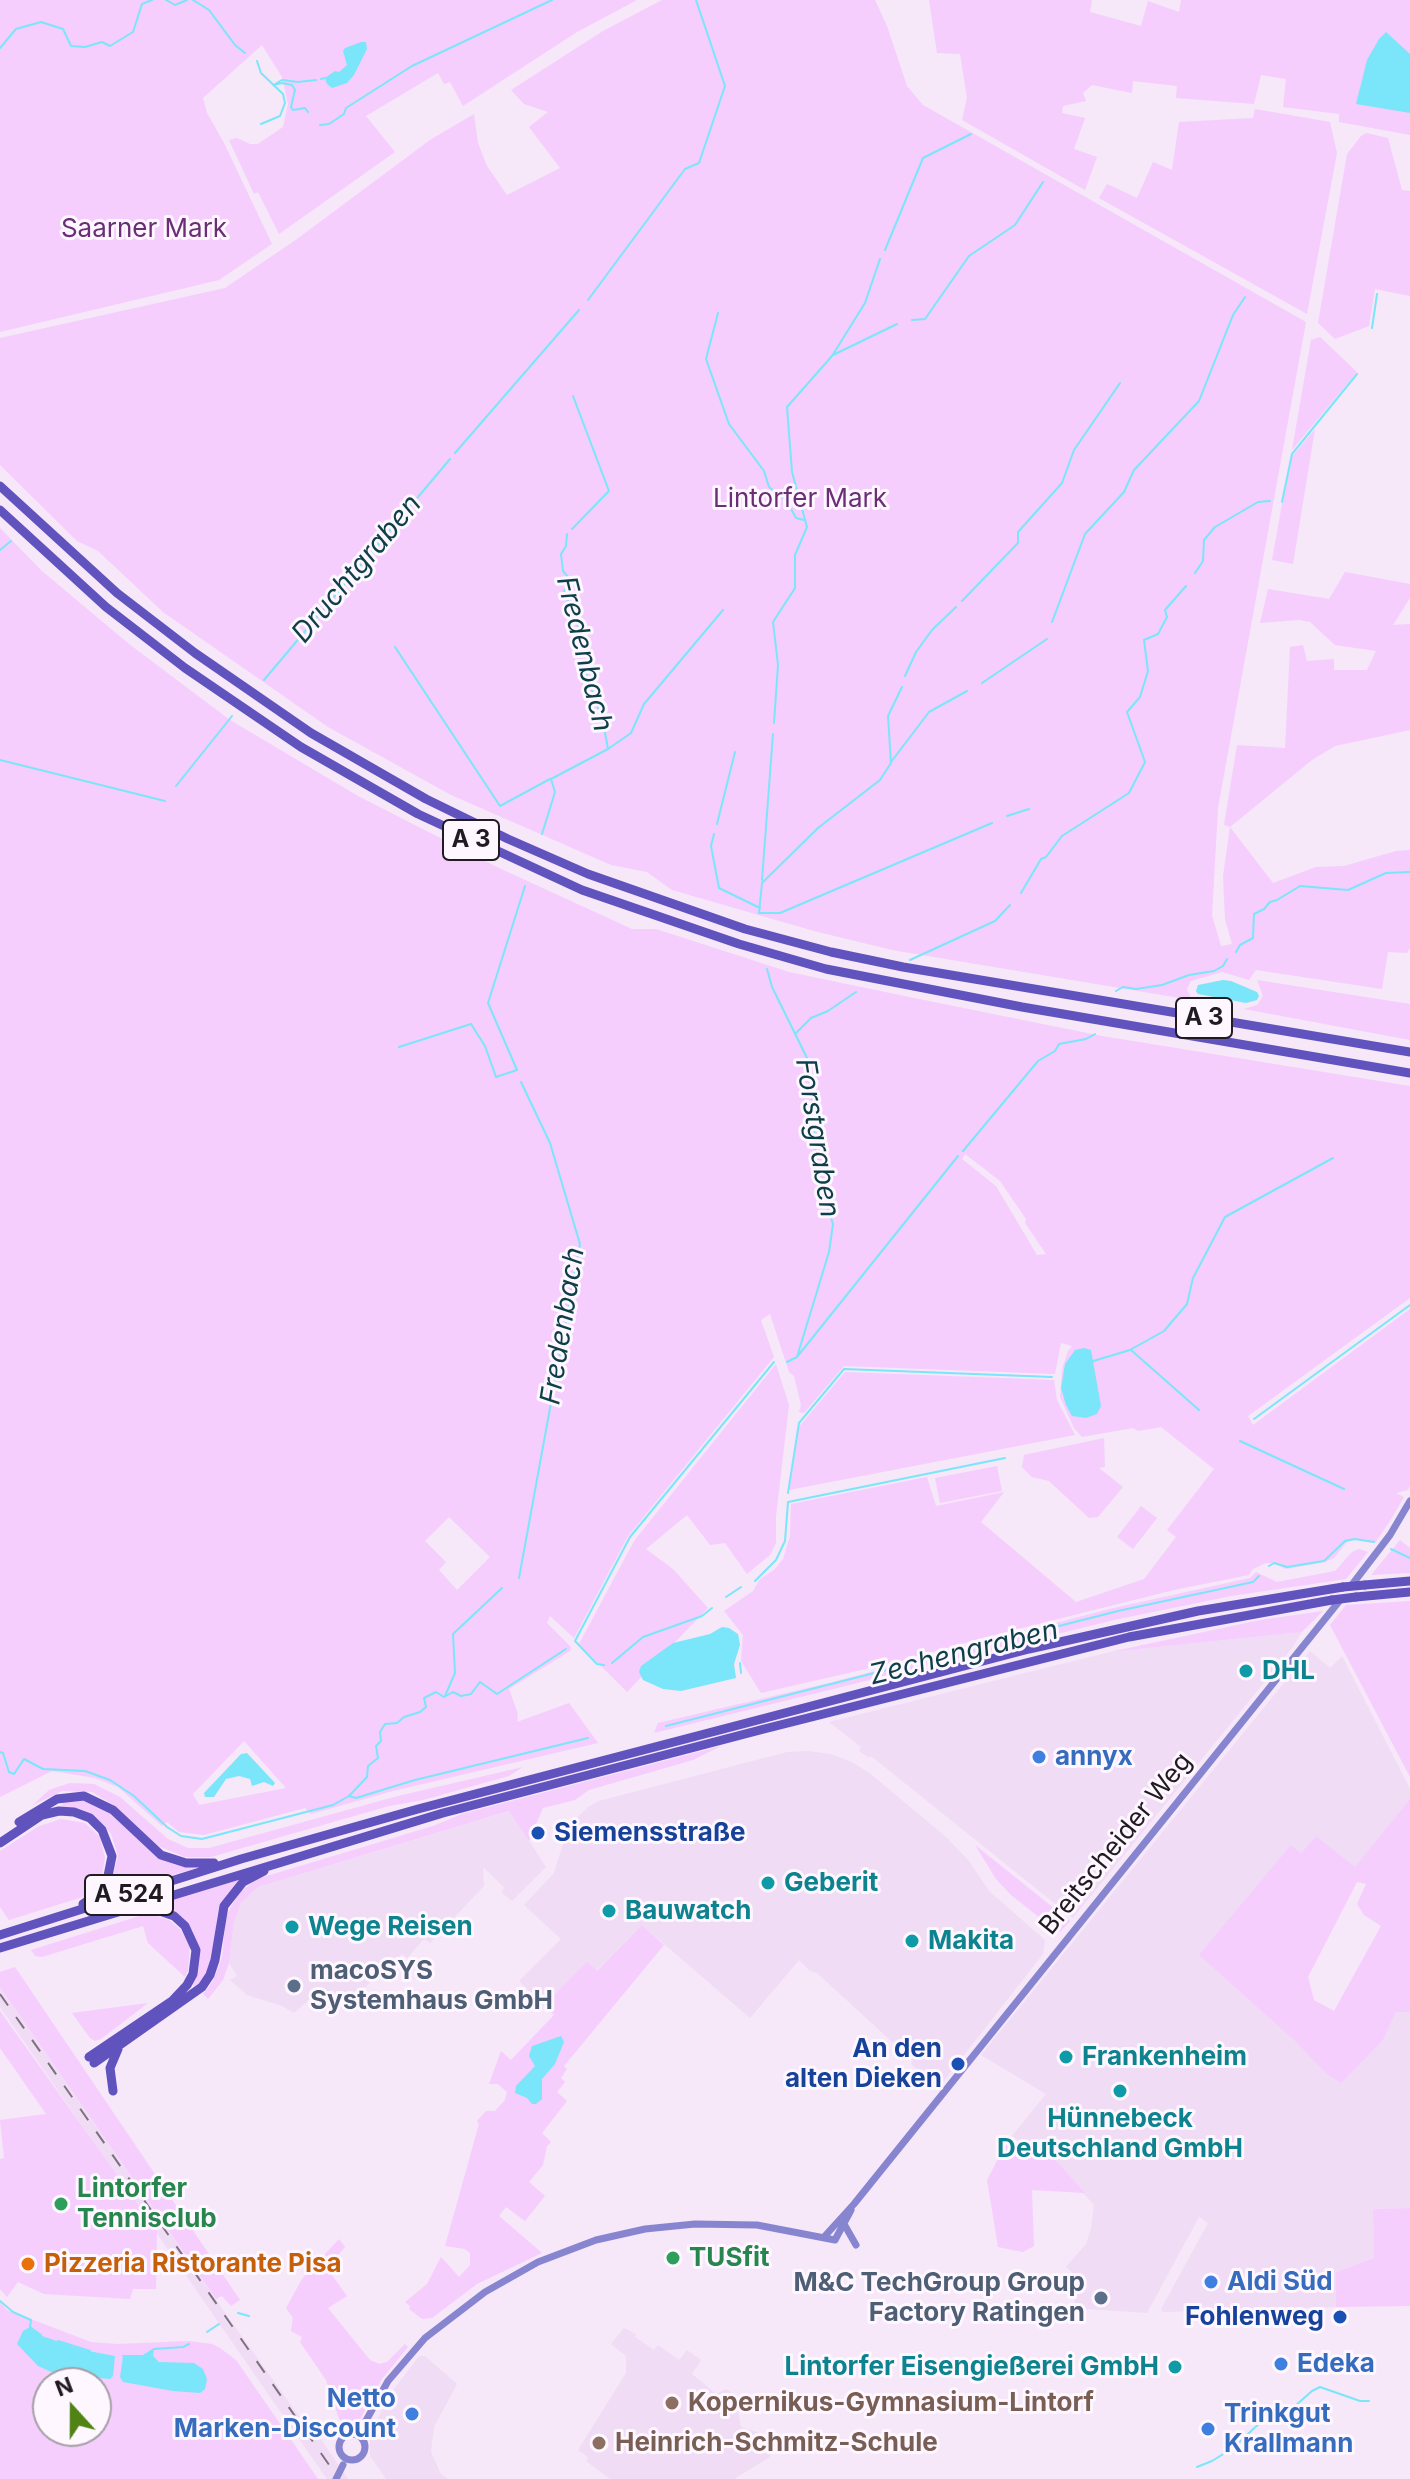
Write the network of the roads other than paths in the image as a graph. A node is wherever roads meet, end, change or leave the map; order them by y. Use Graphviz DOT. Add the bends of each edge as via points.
graph roads {
  1 [pos="0,486"];
  2 [pos="0,510"];
  3 [pos="1410,1052"];
  4 [pos="1410,1075"];
  5 [pos="1410,1501"];
  6 [pos="1410,1581"];
  7 [pos="1410,1592"];
  8 [pos="0,1835"];
  9 [pos="0,1843"];
  10 [pos="302,1854"];
  11 [pos="241,1859"];
  12 [pos="99,1916"];
  13 [pos="16,1930"];
  14 [pos="0,1935"];
  15 [pos="0,1948"];
  16 [pos="124,2042"];
  17 [pos="113,2091"];
  18 [pos="854,2204"];
  19 [pos="844,2224"];
  20 [pos="824,2237"];
  21 [pos="856,2245"];
  22 [pos="358,2435"];
  23 [pos="344,2462"];
  24 [pos="336,2479"];
  1 -- 3 [label="highway, A 3" via="117,593 311,733 426,799 588,874 745,929 846,955"];
  2 -- 4 [label="highway, A 3" via="106,607 301,747 418,814 582,890 826,969"];
  5 -- 18 [label="main road, Breitscheider Weg" via="1321,1623"];
  6 -- 11 [label="highway, A 524, bridge" via="1198,1611 1029,1649"];
  7 -- 10 [label="highway, A 524, bridge" via="1206,1621 1030,1660"];
  8 -- 11 [label="highway" via="57,1799 84,1796 113,1810 149,1846 173,1860 204,1865"];
  9 -- 13 [label="highway" via="42,1815 74,1812 102,1830 112,1856 107,1881 89,1901"];
  10 -- 12 [label="highway, A 524"];
  10 -- 16 [label="highway" via="252,1876 234,1891 224,1906 215,1960 202,1987"];
  11 -- 13 [label="highway, A 524"];
  12 -- 15 [label="highway, A 524"];
  12 -- 16 [label="highway" via="154,1909 174,1916 192,1938 196,1962 179,1994 92,2060"];
  13 -- 14 [label="highway, A 524"];
  16 -- 17 [label="highway" via="111,2061"];
  18 -- 19 [label="main road, Breitscheider Weg"];
  18 -- 20 [label="main road, Breitscheider Weg"];
  19 -- 20 [label="main road, Breitscheider Weg" via="835,2240"];
  19 -- 21 [label="main road"];
  20 -- 22 [label="main road" via="709,2223 645,2229 579,2244 505,2279 439,2325 398,2368"];
  22 -- 23 [label="main road" via="364,2453"];
  22 -- 23 [label="main road" via="339,2441"];
  23 -- 24 [label="main road, bridge"];
}
